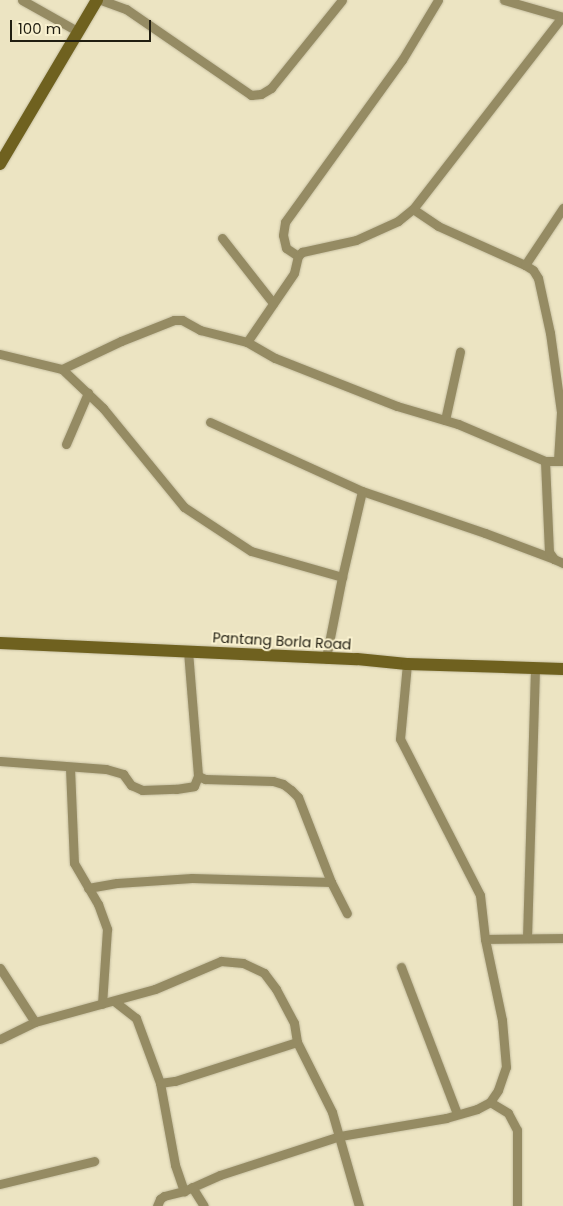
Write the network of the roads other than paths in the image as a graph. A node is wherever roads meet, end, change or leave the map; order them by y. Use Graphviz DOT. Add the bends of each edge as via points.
graph roads {
  1 [pos="22,0"];
  2 [pos="99,0"];
  3 [pos="342,0"];
  4 [pos="438,0"];
  5 [pos="504,0"];
  6 [pos="514,1"];
  7 [pos="562,17"];
  8 [pos="77,31"];
  9 [pos="0,164"];
  10 [pos="563,208"];
  11 [pos="413,209"];
  12 [pos="222,238"];
  13 [pos="298,256"];
  14 [pos="526,265"];
  15 [pos="273,302"];
  16 [pos="247,342"];
  17 [pos="460,352"];
  18 [pos="0,354"];
  19 [pos="62,369"];
  20 [pos="88,393"];
  21 [pos="445,420"];
  22 [pos="210,422"];
  23 [pos="66,444"];
  24 [pos="545,461"];
  25 [pos="560,461"];
  26 [pos="362,491"];
  27 [pos="554,559"];
  28 [pos="563,563"];
  29 [pos="342,577"];
  30 [pos="0,643"];
  31 [pos="188,652"];
  32 [pos="326,658"];
  33 [pos="407,664"];
  34 [pos="535,668"];
  35 [pos="563,669"];
  36 [pos="0,761"];
  37 [pos="70,768"];
  38 [pos="198,776"];
  39 [pos="331,882"];
  40 [pos="88,888"];
  41 [pos="347,912"];
  42 [pos="527,938"];
  43 [pos="563,938"];
  44 [pos="484,939"];
  45 [pos="401,967"];
  46 [pos="0,968"];
  47 [pos="114,1001"];
  48 [pos="102,1004"];
  49 [pos="36,1022"];
  50 [pos="0,1038"];
  51 [pos="297,1042"];
  52 [pos="160,1083"];
  53 [pos="490,1102"];
  54 [pos="457,1114"];
  55 [pos="340,1136"];
  56 [pos="94,1162"];
  57 [pos="0,1184"];
  58 [pos="188,1189"];
  59 [pos="157,1206"];
  60 [pos="204,1206"];
  61 [pos="359,1206"];
  62 [pos="517,1206"];
  1 -- 8 [label="street"];
  2 -- 3 [label="street" via="126,9 251,95 271,88"];
  2 -- 8 [label="street"];
  4 -- 13 [label="street" via="402,60 285,222 286,248"];
  5 -- 6 [label="street"];
  6 -- 7 [label="street"];
  7 -- 11 [label="street"];
  8 -- 9 [label="street"];
  10 -- 14 [label="street"];
  11 -- 13 [label="street" via="398,221 365,236 309,249"];
  11 -- 14 [label="street" via="438,226"];
  12 -- 15 [label="street"];
  13 -- 15 [label="street" via="294,273"];
  14 -- 25 [label="street" via="538,278 550,332 561,412"];
  15 -- 16 [label="street"];
  16 -- 19 [label="street" via="174,320"];
  16 -- 21 [label="street" via="275,358 388,402"];
  17 -- 21 [label="street"];
  18 -- 19 [label="street"];
  19 -- 20 [label="street"];
  20 -- 23 [label="street"];
  20 -- 29 [label="street" via="184,507 251,551"];
  21 -- 24 [label="street"];
  22 -- 26 [label="street"];
  24 -- 25 [label="street"];
  24 -- 27 [label="street" via="549,552"];
  26 -- 27 [label="street"];
  26 -- 29 [label="street"];
  27 -- 28 [label="street"];
  29 -- 32 [label="street"];
  30 -- 31 [label="street, Pantang Borla Road"];
  31 -- 32 [label="street, Pantang Borla Road"];
  31 -- 38 [label="street"];
  32 -- 33 [label="street, Pantang Borla Road"];
  33 -- 34 [label="street, Pantang Borla Road"];
  33 -- 44 [label="street" via="400,739 480,895"];
  34 -- 35 [label="street, Pantang Borla Road"];
  34 -- 42 [label="street"];
  36 -- 37 [label="street"];
  37 -- 38 [label="street" via="106,769 123,774 131,785 142,790 194,786"];
  37 -- 40 [label="street" via="74,864"];
  38 -- 39 [label="street" via="273,782 291,790 298,797"];
  39 -- 40 [label="street" via="192,878 117,882"];
  39 -- 41 [label="street"];
  40 -- 48 [label="street" via="107,929"];
  42 -- 43 [label="street"];
  42 -- 44 [label="street"];
  44 -- 53 [label="street" via="502,1020 506,1067"];
  45 -- 54 [label="street"];
  46 -- 49 [label="street"];
  47 -- 48 [label="street"];
  47 -- 51 [label="street" via="155,989 221,961 243,963 264,972 276,989 294,1024"];
  47 -- 52 [label="street" via="136,1018"];
  48 -- 49 [label="street"];
  49 -- 50 [label="street"];
  51 -- 52 [label="street"];
  51 -- 55 [label="street" via="332,1112"];
  52 -- 58 [label="street" via="175,1165"];
  53 -- 54 [label="street"];
  53 -- 62 [label="street" via="508,1113 517,1130"];
  54 -- 55 [label="street"];
  55 -- 58 [label="street"];
  55 -- 61 [label="street"];
  56 -- 57 [label="street"];
  58 -- 59 [label="street" via="164,1196"];
  58 -- 60 [label="street"];
}
